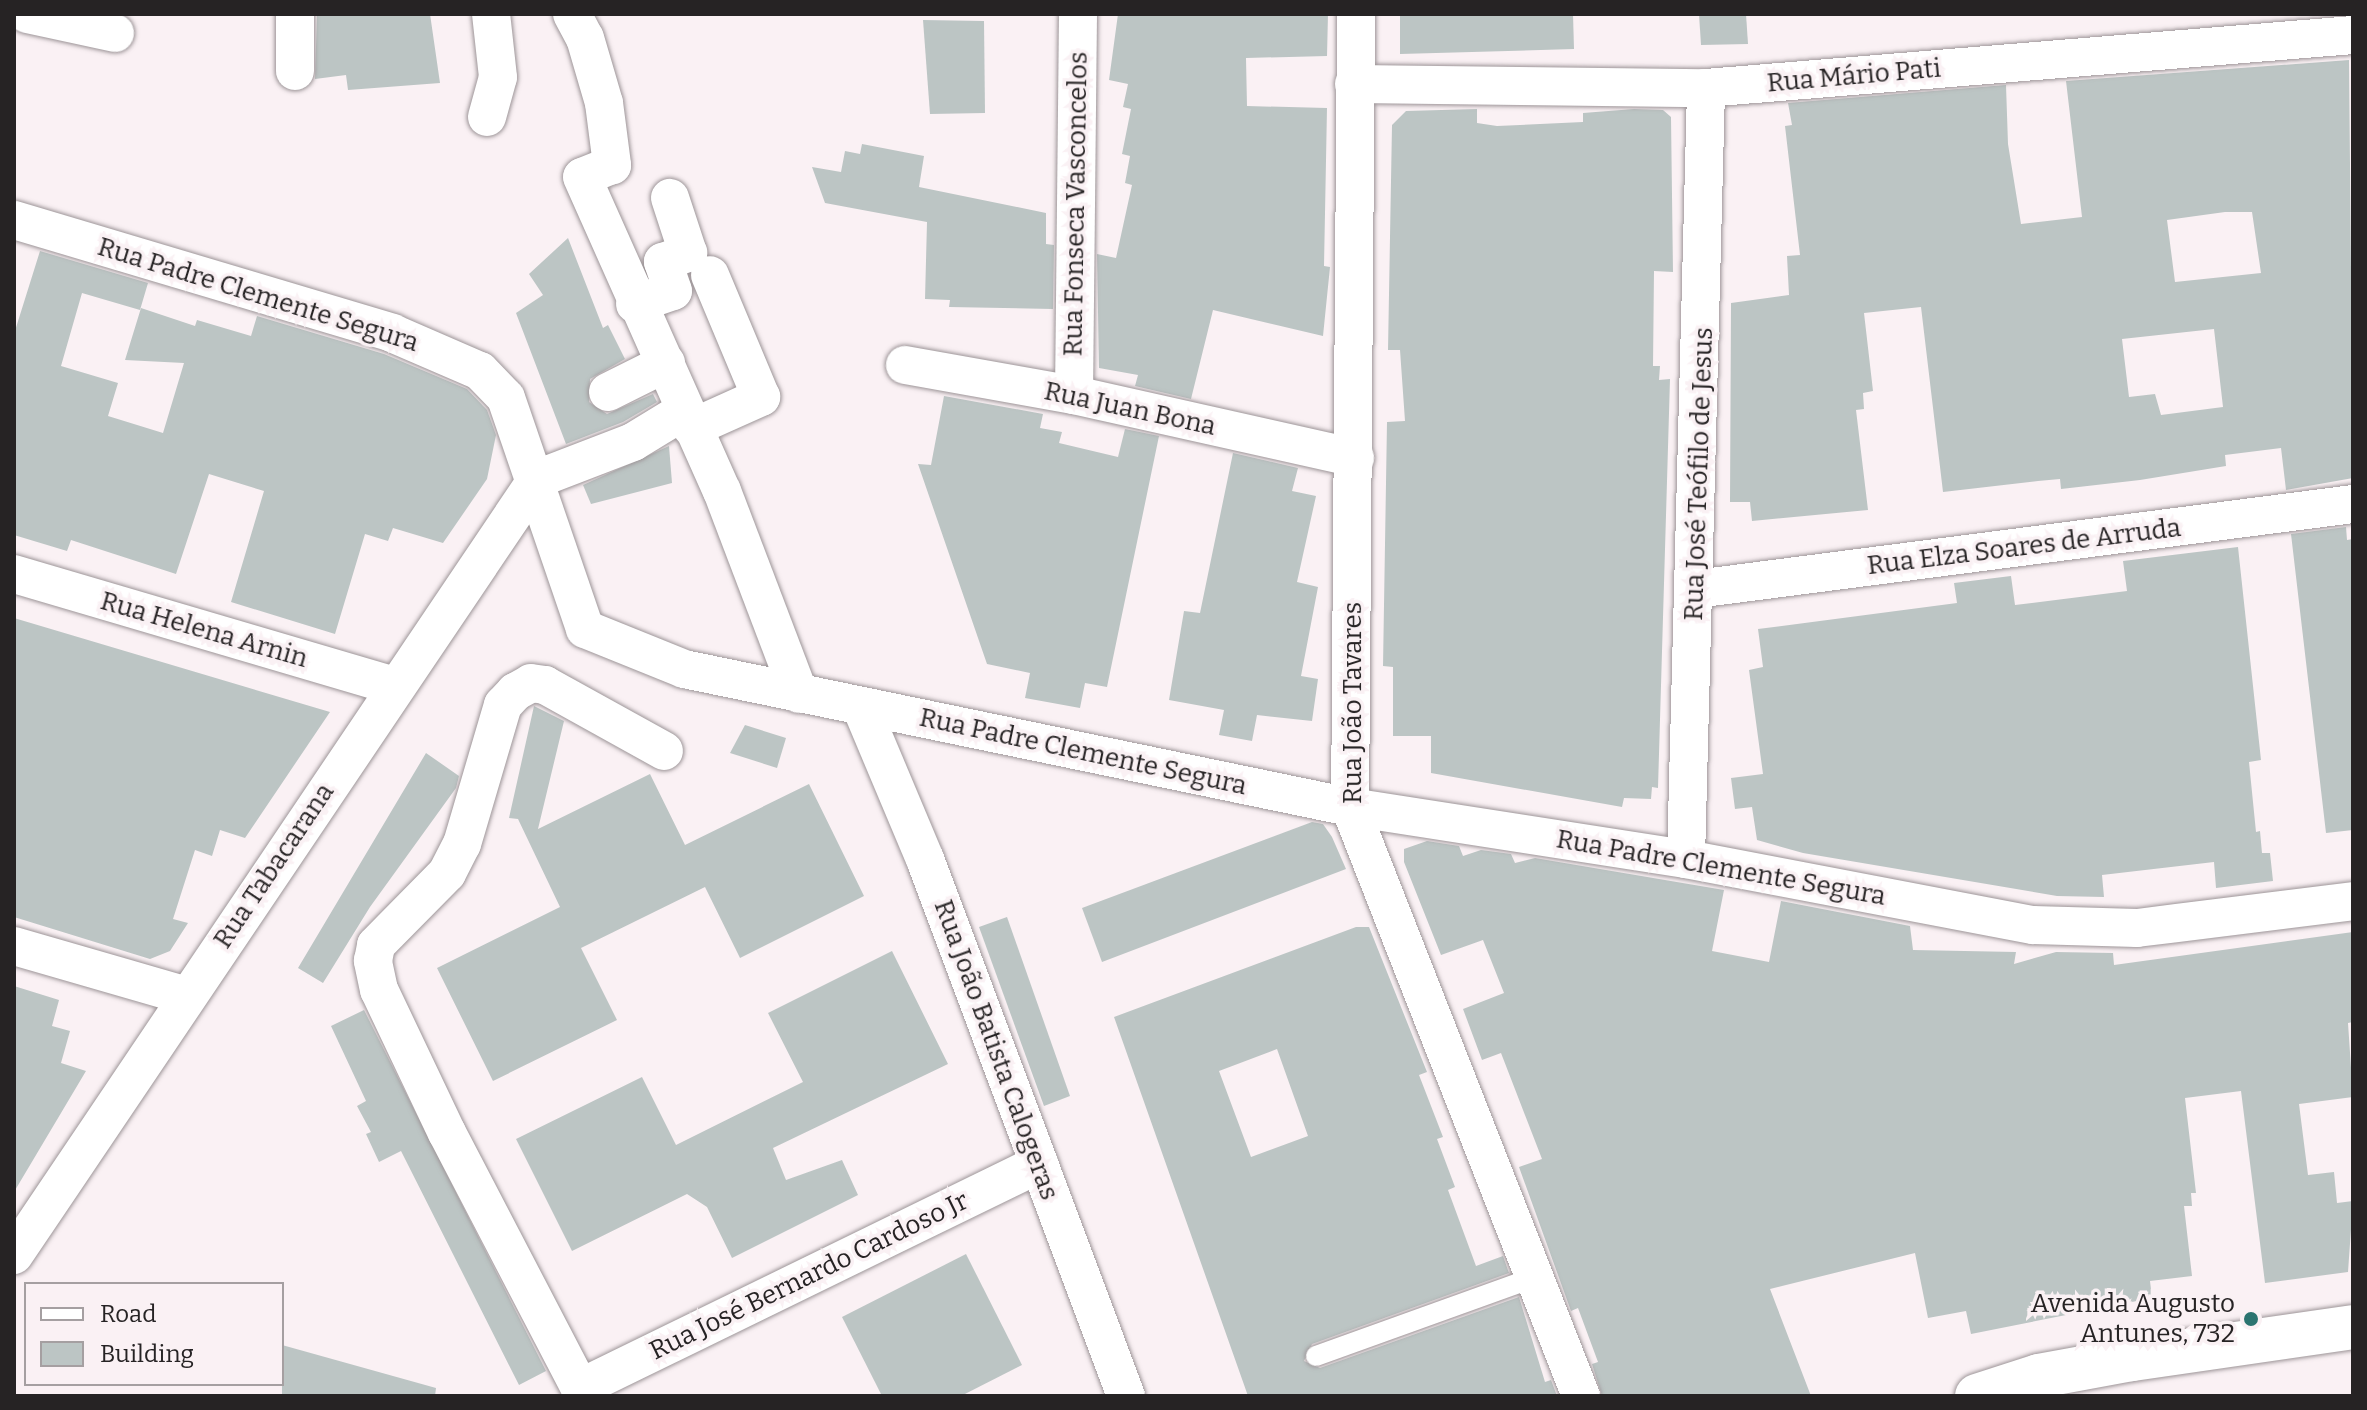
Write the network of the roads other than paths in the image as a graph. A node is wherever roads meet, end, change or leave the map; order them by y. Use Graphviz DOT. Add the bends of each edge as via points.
graph roads {
  1 [pos="27,14"];
  2 [pos="295,14"];
  3 [pos="491,14"];
  4 [pos="572,14"];
  5 [pos="1078,14"];
  6 [pos="1356,14"];
  7 [pos="115,33"];
  8 [pos="2353,35"];
  9 [pos="295,71"];
  10 [pos="1354,84"];
  11 [pos="1706,88"];
  12 [pos="487,117"];
  13 [pos="670,198"];
  14 [pos="14,220"];
  15 [pos="710,275"];
  16 [pos="635,304"];
  17 [pos="666,363"];
  18 [pos="905,365"];
  19 [pos="608,392"];
  20 [pos="1074,395"];
  21 [pos="688,419"];
  22 [pos="1355,458"];
  23 [pos="537,479"];
  24 [pos="2353,504"];
  25 [pos="14,574"];
  26 [pos="1696,589"];
  27 [pos="395,686"];
  28 [pos="799,694"];
  29 [pos="861,707"];
  30 [pos="664,751"];
  31 [pos="1350,807"];
  32 [pos="1686,859"];
  33 [pos="2353,901"];
  34 [pos="14,946"];
  35 [pos="187,996"];
  36 [pos="1039,1164"];
  37 [pos="14,1255"];
  38 [pos="1536,1277"];
  39 [pos="2353,1327"];
  40 [pos="1316,1356"];
  41 [pos="582,1392"];
  42 [pos="1126,1396"];
  43 [pos="1581,1396"];
  44 [pos="1977,1396"];
  1 -- 7 [label="street"];
  2 -- 9 [label="street"];
  3 -- 12 [label="street" via="498,77"];
  4 -- 16 [label="street" via="585,38 604,103 612,165 582,177"];
  5 -- 20 [label="street, Rua Fonseca Vasconcelos"];
  6 -- 10 [label="street, Rua João Tavares"];
  8 -- 11 [label="street, Rua Mário Pati"];
  10 -- 11 [label="street, Rua Mário Pati"];
  10 -- 22 [label="street, Rua João Tavares"];
  11 -- 26 [label="street, Rua José Teófilo de Jesus"];
  13 -- 16 [label="street" via="688,253 663,262 673,291"];
  14 -- 23 [label="street, Rua Padre Clemente Segura" via="392,333 480,371 506,398"];
  15 -- 21 [label="street" via="761,397"];
  16 -- 17 [label="street"];
  17 -- 19 [label="street"];
  17 -- 21 [label="street"];
  18 -- 20 [label="street, Rua Juan Bona"];
  20 -- 22 [label="street, Rua Juan Bona"];
  21 -- 23 [label="street"];
  21 -- 28 [label="street" via="748,556"];
  22 -- 31 [label="street, Rua João Tavares"];
  23 -- 27 [label="street, Rua Tabacarana"];
  23 -- 28 [label="street, Rua Padre Clemente Segura" via="585,629 684,669"];
  24 -- 26 [label="street, Rua Elza Soares de Arruda"];
  25 -- 27 [label="street, Rua Helena Arnin"];
  26 -- 32 [label="street, Rua José Teófilo de Jesus"];
  27 -- 35 [label="street, Rua Tabacarana"];
  28 -- 29 [label="street, Rua Padre Clemente Segura"];
  29 -- 31 [label="street, Rua Padre Clemente Segura"];
  29 -- 36 [label="street, Rua João Batista Calogeras" via="925,859"];
  30 -- 41 [label="street" via="545,685 531,683 515,692 503,705 462,844 447,873 376,945 373,961 379,990 447,1133"];
  31 -- 32 [label="street, Rua Padre Clemente Segura"];
  31 -- 38 [label="street, Rua João Tavares"];
  32 -- 33 [label="street, Rua Padre Clemente Segura" via="2033,925 2137,928"];
  34 -- 35 [label="street"];
  35 -- 37 [label="street, Rua Tabacarana"];
  36 -- 41 [label="street, Rua José Bernardo Cardoso Jr"];
  36 -- 42 [label="street, Rua João Batista Calogeras"];
  38 -- 40 [label="lane"];
  38 -- 43 [label="street, Rua João Tavares"];
  39 -- 44 [label="street" via="2039,1376"];
}
